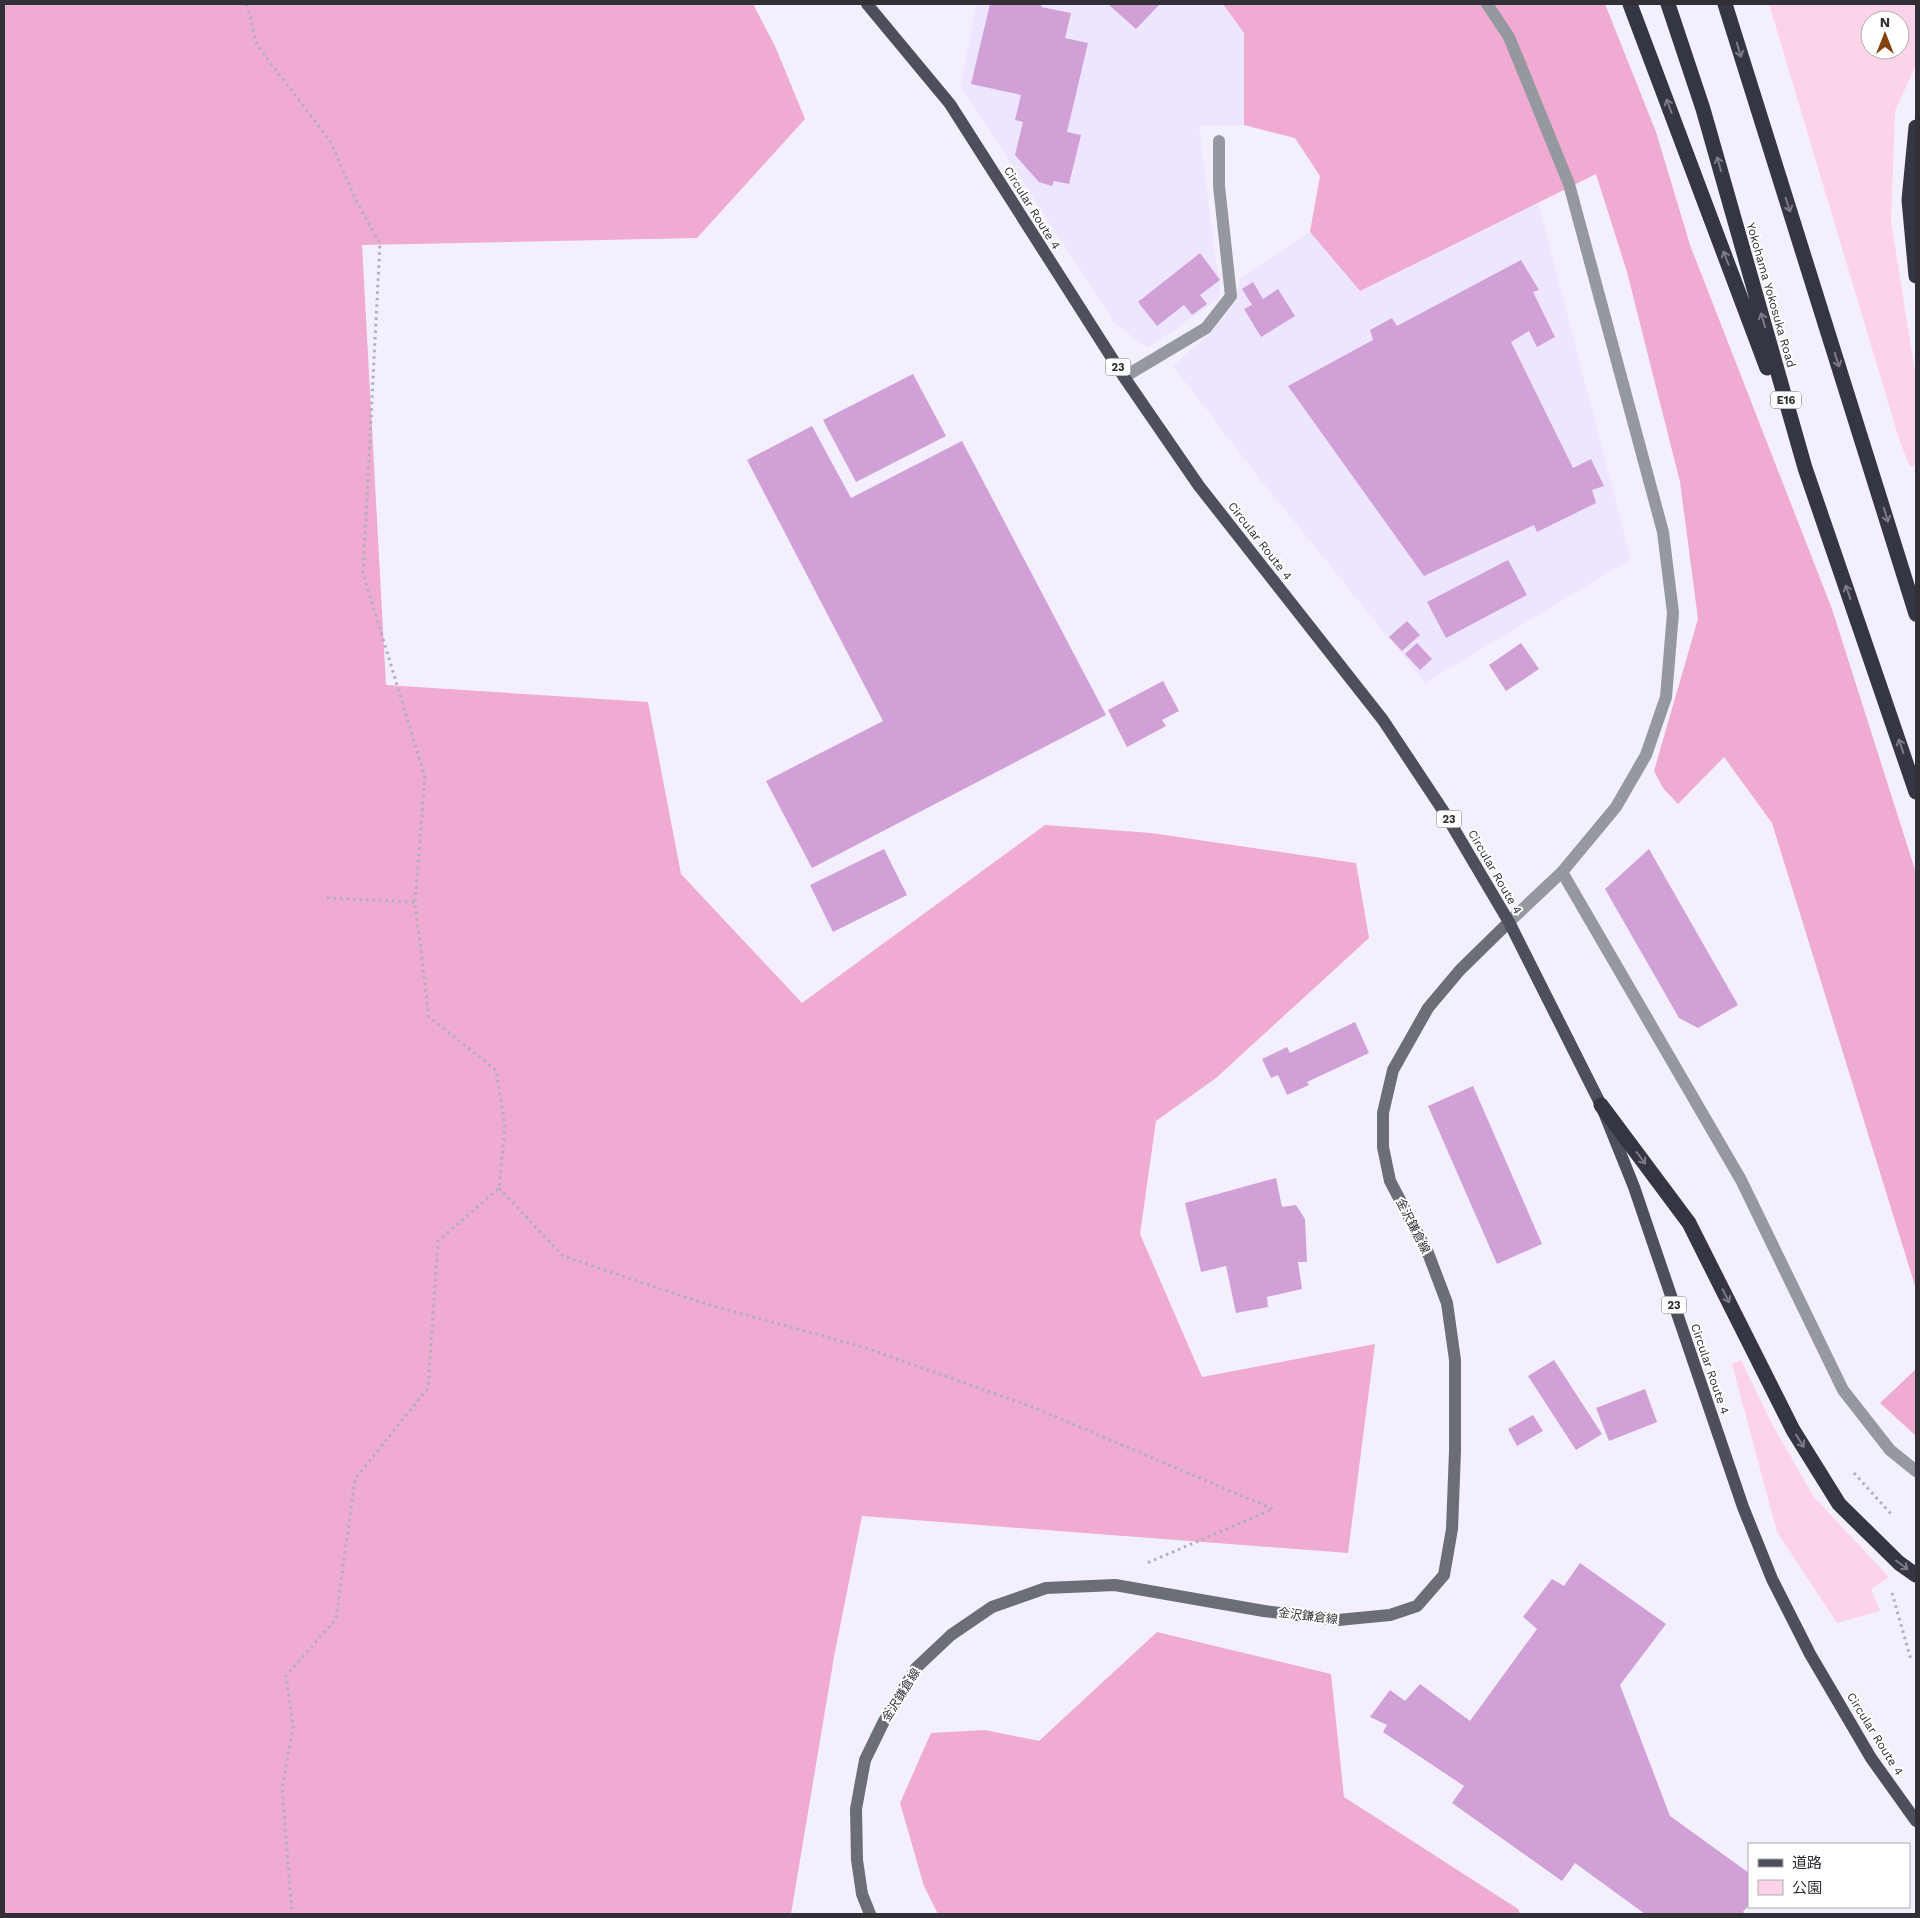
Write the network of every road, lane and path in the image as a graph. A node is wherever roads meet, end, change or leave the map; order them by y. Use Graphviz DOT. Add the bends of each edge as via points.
graph roads {
  1 [pos="247,4"];
  2 [pos="867,4"];
  3 [pos="1487,4"];
  4 [pos="1630,4"];
  5 [pos="1668,4"];
  6 [pos="1725,4"];
  7 [pos="1916,127"];
  8 [pos="1219,141"];
  9 [pos="1916,276"];
  10 [pos="1124,377"];
  11 [pos="1805,468"];
  12 [pos="1916,614"];
  13 [pos="1916,792"];
  14 [pos="1562,872"];
  15 [pos="327,898"];
  16 [pos="416,902"];
  17 [pos="1509,922"];
  18 [pos="1601,1105"];
  19 [pos="498,1188"];
  20 [pos="1850,1469"];
  21 [pos="1916,1471"];
  22 [pos="1896,1520"];
  23 [pos="1138,1564"];
  24 [pos="1916,1575"];
  25 [pos="1892,1593"];
  26 [pos="1912,1660"];
  27 [pos="1916,1821"];
  28 [pos="292,1914"];
  29 [pos="870,1914"];
  1 -- 16 [label="path" via="257,46 330,141 357,203 380,243 363,573 425,777"];
  2 -- 10 [label="main road, Circular Route 4 / 23" via="950,104"];
  3 -- 14 [label="street" via="1509,38 1569,184 1663,532 1673,613 1666,697 1646,755 1616,807"];
  11 -- 4 [label="highway, one-way"];
  11 -- 5 [label="highway, Yokohama Yokosuka Road / E16, one-way" via="1703,109"];
  6 -- 12 [label="highway, one-way"];
  7 -- 9 [label="highway" via="1910,200"];
  8 -- 10 [label="street" via="1219,186 1231,296 1206,328"];
  10 -- 17 [label="main road, Circular Route 4 / 23" via="1199,486 1383,720 1444,812"];
  13 -- 11 [label="highway, Yokohama Yokosuka Road / E16, one-way"];
  14 -- 17 [label="street"];
  14 -- 21 [label="street" via="1741,1180 1842,1390 1890,1450"];
  15 -- 16 [label="path"];
  16 -- 19 [label="path" via="428,1017 496,1070 505,1127"];
  17 -- 18 [label="main road, Circular Route 4 / 23"];
  17 -- 29 [label="main road, 金沢鎌倉線" via="1460,970 1428,1008 1393,1070 1383,1113 1383,1147 1390,1181 1428,1253 1447,1303 1455,1360 1452,1529 1444,1575 1417,1606 1390,1616 1338,1620 1115,1585 1046,1588 992,1608 951,1635 916,1668 865,1760 856,1809 857,1860 862,1894"];
  18 -- 24 [label="highway, one-way" via="1689,1223 1793,1430 1840,1504 1899,1563"];
  18 -- 27 [label="main road, Circular Route 4 / 23" via="1634,1186 1743,1507 1772,1579 1810,1654 1871,1758"];
  19 -- 23 [label="path" via="563,1256 706,1304 863,1347 1030,1406 1274,1508 1148,1563"];
  19 -- 28 [label="path" via="438,1241 428,1388 355,1479 336,1619 286,1676 293,1727 282,1788"];
  20 -- 22 [label="path"];
  25 -- 26 [label="path"];
}
